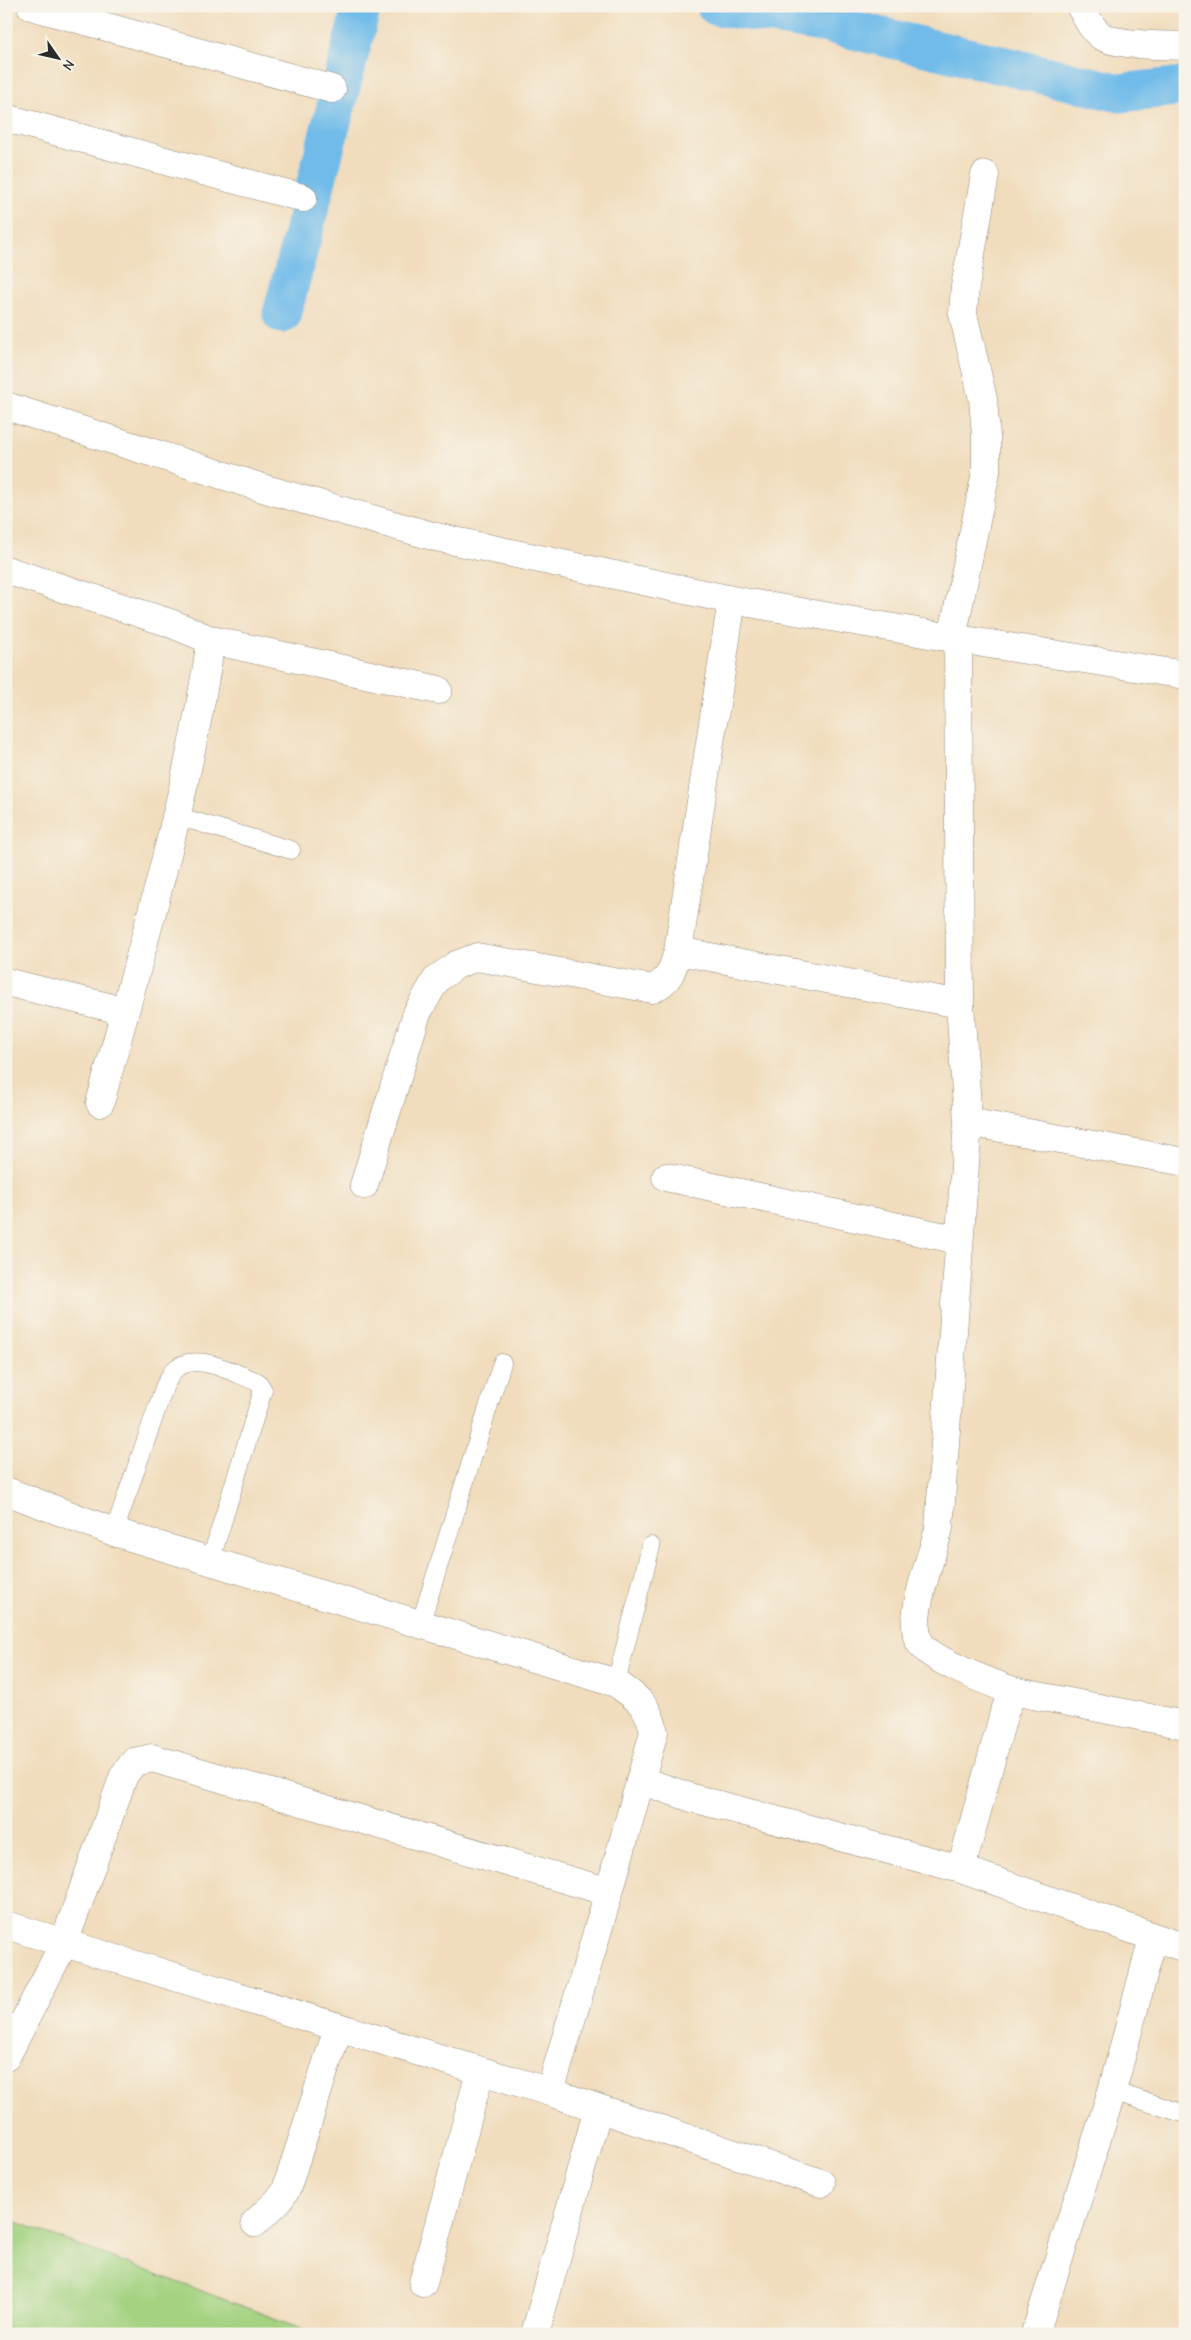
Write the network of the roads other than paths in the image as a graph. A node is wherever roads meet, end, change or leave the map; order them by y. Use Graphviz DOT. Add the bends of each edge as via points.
graph roads {
  1 [pos="31,6"];
  2 [pos="1080,6"];
  3 [pos="1185,46"];
  4 [pos="332,89"];
  5 [pos="6,118"];
  6 [pos="985,175"];
  7 [pos="302,198"];
  8 [pos="6,406"];
  9 [pos="6,570"];
  10 [pos="732,600"];
  11 [pos="955,639"];
  12 [pos="211,640"];
  13 [pos="1185,675"];
  14 [pos="438,690"];
  15 [pos="177,816"];
  16 [pos="291,850"];
  17 [pos="678,951"];
  18 [pos="6,982"];
  19 [pos="960,1004"];
  20 [pos="125,1011"];
  21 [pos="100,1103"];
  22 [pos="968,1122"];
  23 [pos="1184,1157"];
  24 [pos="666,1177"];
  25 [pos="364,1185"];
  26 [pos="959,1240"];
  27 [pos="502,1363"];
  28 [pos="6,1491"];
  29 [pos="114,1532"];
  30 [pos="651,1546"];
  31 [pos="210,1562"];
  32 [pos="420,1625"];
  33 [pos="616,1683"];
  34 [pos="1013,1691"];
  35 [pos="1185,1724"];
  36 [pos="640,1780"];
  37 [pos="961,1869"];
  38 [pos="609,1892"];
  39 [pos="6,1925"];
  40 [pos="1153,1938"];
  41 [pos="64,1943"];
  42 [pos="1185,1948"];
  43 [pos="338,2028"];
  44 [pos="6,2057"];
  45 [pos="480,2072"];
  46 [pos="1112,2091"];
  47 [pos="550,2092"];
  48 [pos="598,2109"];
  49 [pos="1185,2114"];
  50 [pos="821,2183"];
  51 [pos="255,2223"];
  52 [pos="423,2284"];
  53 [pos="535,2334"];
  54 [pos="1035,2334"];
  1 -- 4 [label="street"];
  2 -- 3 [label="street" via="1092,27 1103,37 1123,42"];
  5 -- 7 [label="street"];
  6 -- 11 [label="street" via="963,314 983,399 986,472"];
  8 -- 10 [label="street" via="269,490 436,536"];
  9 -- 12 [label="street" via="170,623"];
  10 -- 11 [label="street"];
  10 -- 17 [label="street"];
  11 -- 13 [label="street"];
  11 -- 19 [label="street"];
  12 -- 14 [label="street"];
  12 -- 15 [label="street"];
  15 -- 16 [label="lane"];
  15 -- 20 [label="street"];
  17 -- 19 [label="street"];
  17 -- 25 [label="street" via="664,983 652,989 477,957 456,965 436,980 417,1013"];
  18 -- 20 [label="street"];
  19 -- 22 [label="street"];
  20 -- 21 [label="street"];
  22 -- 23 [label="street"];
  22 -- 26 [label="street"];
  24 -- 26 [label="street"];
  26 -- 34 [label="street" via="940,1528 924,1580 916,1629 919,1642 930,1653"];
  27 -- 32 [label="lane"];
  28 -- 29 [label="street"];
  29 -- 31 [label="street"];
  29 -- 31 [label="lane" via="165,1385 174,1371 185,1363 202,1362 258,1382 263,1390"];
  30 -- 33 [label="lane"];
  31 -- 32 [label="street"];
  32 -- 33 [label="street"];
  33 -- 36 [label="street" via="639,1699 651,1716 654,1732"];
  34 -- 35 [label="street"];
  34 -- 37 [label="street"];
  36 -- 37 [label="street" via="692,1798"];
  36 -- 38 [label="street"];
  37 -- 40 [label="street"];
  38 -- 41 [label="street" via="152,1758 134,1762 124,1775"];
  38 -- 47 [label="street"];
  39 -- 41 [label="street"];
  40 -- 42 [label="street"];
  40 -- 46 [label="street"];
  41 -- 43 [label="street"];
  41 -- 44 [label="street"];
  43 -- 45 [label="street"];
  43 -- 51 [label="street" via="286,2190"];
  45 -- 47 [label="street"];
  45 -- 52 [label="street"];
  46 -- 49 [label="lane"];
  46 -- 54 [label="street"];
  47 -- 48 [label="street"];
  48 -- 50 [label="street"];
  48 -- 53 [label="street"];
}
